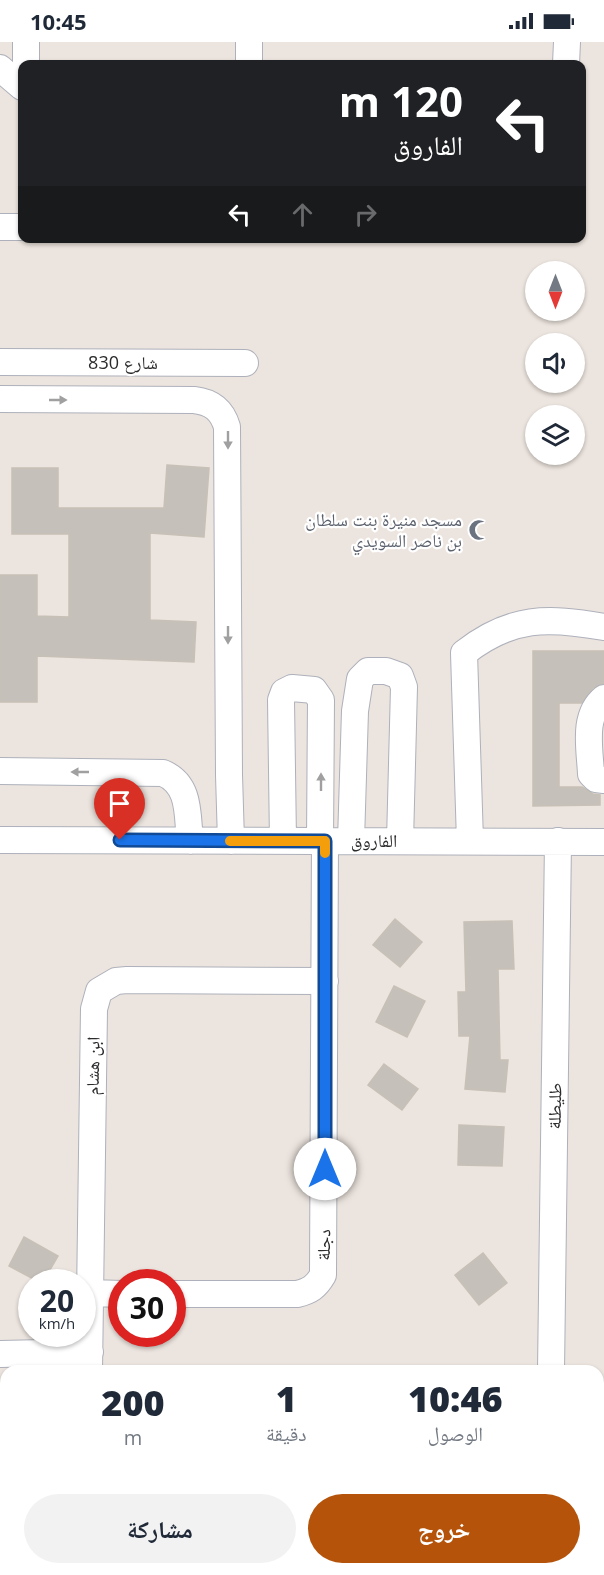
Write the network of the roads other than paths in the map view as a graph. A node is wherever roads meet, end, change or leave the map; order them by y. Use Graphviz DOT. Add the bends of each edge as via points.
graph roads {
  1 [pos="26,42"];
  2 [pos="249,42"];
  3 [pos="567,42"];
  4 [pos="26,60"];
  5 [pos="249,60"];
  6 [pos="566,60"];
  7 [pos="0,68"];
  8 [pos="18,84"];
  9 [pos="0,227"];
  10 [pos="18,227"];
  11 [pos="0,362"];
  12 [pos="245,363"];
  13 [pos="0,399"];
  14 [pos="604,627"];
  15 [pos="604,698"];
  16 [pos="0,771"];
  17 [pos="604,780"];
  18 [pos="0,840"];
  19 [pos="190,841"];
  20 [pos="231,841"];
  21 [pos="283,841"];
  22 [pos="322,841"];
  23 [pos="351,841"];
  24 [pos="400,841"];
  25 [pos="470,841"];
  26 [pos="558,842"];
  27 [pos="604,842"];
  28 [pos="325,981"];
  29 [pos="90,1269"];
  30 [pos="186,1294"];
  31 [pos="34,1347"];
  32 [pos="61,1347"];
  33 [pos="89,1347"];
  34 [pos="0,1354"];
  35 [pos="89,1362"];
  36 [pos="552,1365"];
  1 -- 4 [label="street"];
  2 -- 5 [label="street"];
  3 -- 6 [label="street"];
  7 -- 8 [label="street"];
  9 -- 10 [label="street"];
  11 -- 12 [label="street, شارع 830"];
  13 -- 20 [label="street, one-way" via="194,400 212,405 225,418"];
  14 -- 25 [label="street" via="567,620 534,621 486,636 464,653"];
  15 -- 17 [label="street" via="590,718 591,774"];
  19 -- 16 [label="street, one-way" via="184,793 177,780 163,773"];
  18 -- 19 [label="street, الفاروق"];
  19 -- 20 [label="street, الفاروق"];
  20 -- 21 [label="street, الفاروق"];
  21 -- 22 [label="street, الفاروق"];
  22 -- 21 [label="street, دجلة, one-way" via="321,700 314,690 292,688 284,692 281,700"];
  22 -- 23 [label="street, الفاروق"];
  22 -- 28 [label="street, دجلة"];
  23 -- 24 [label="street, الفاروق"];
  23 -- 24 [label="street" via="355,711 360,679 368,671 386,671 400,676 404,687"];
  24 -- 25 [label="street, الفاروق"];
  25 -- 26 [label="street, الفاروق"];
  26 -- 27 [label="street, الفاروق"];
  26 -- 36 [label="street, طليطلة"];
  28 -- 29 [label="street, ابن هشام" via="127,980 116,981 99,991 94,1009"];
  28 -- 30 [label="street, دجلة" via="323,1275 309,1291 297,1294"];
  31 -- 34 [label="street"];
  32 -- 35 [label="street"];
  33 -- 35 [label="street, ابن هشام"];
}
